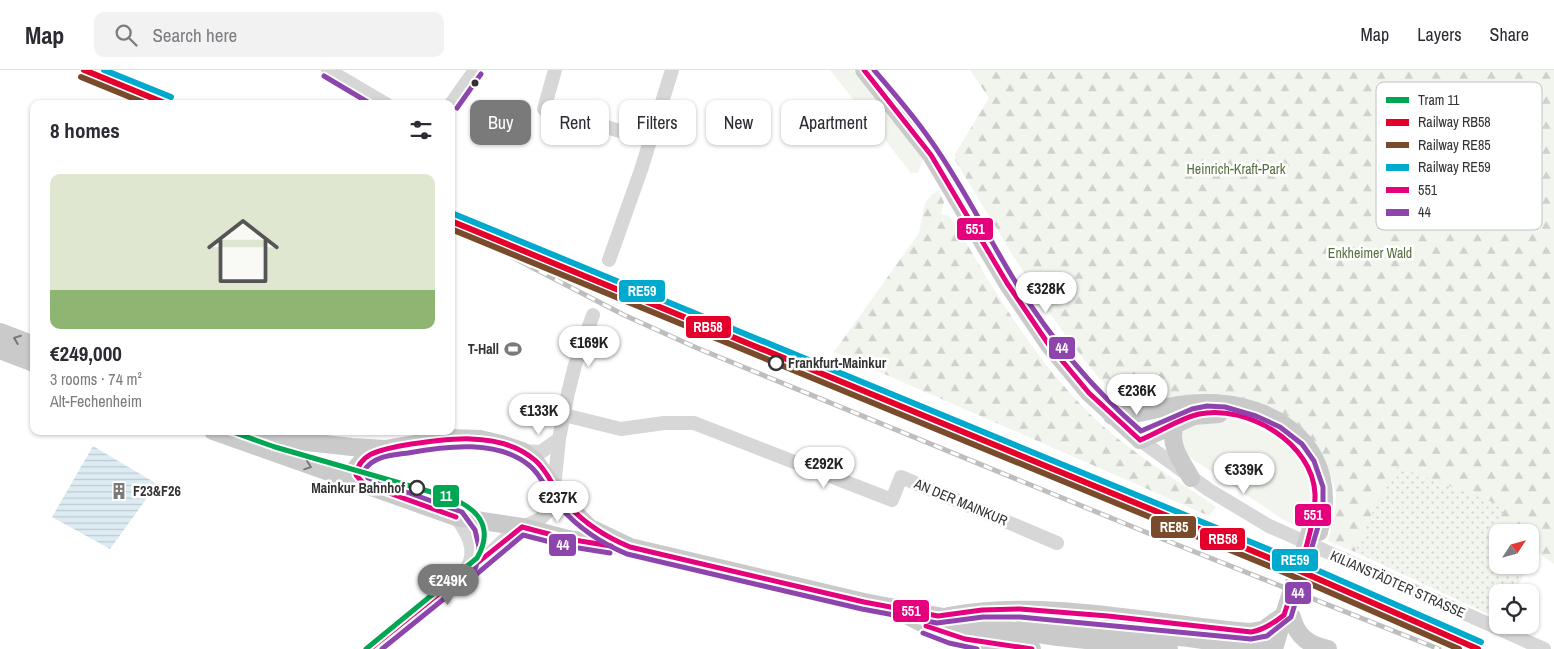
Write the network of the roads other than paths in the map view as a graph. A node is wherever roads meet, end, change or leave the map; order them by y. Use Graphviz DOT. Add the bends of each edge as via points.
graph roads {
  1 [pos="328,70"];
  2 [pos="474,70"];
  3 [pos="555,70"];
  4 [pos="672,70"];
  5 [pos="864,70"];
  6 [pos="379,100"];
  7 [pos="454,100"];
  8 [pos="663,100"];
  9 [pos="619,131"];
  10 [pos="649,145"];
  11 [pos="608,260"];
  12 [pos="593,315"];
  13 [pos="0,332"];
  14 [pos="30,343"];
  15 [pos="0,350"];
  16 [pos="30,361"];
  17 [pos="564,415"];
  18 [pos="1173,415"];
  19 [pos="1112,416"];
  20 [pos="224,435"];
  21 [pos="277,435"];
  22 [pos="560,439"];
  23 [pos="1140,440"];
  24 [pos="385,449"];
  25 [pos="522,451"];
  26 [pos="1191,478"];
  27 [pos="372,488"];
  28 [pos="555,488"];
  29 [pos="456,517"];
  30 [pos="522,527"];
  31 [pos="1057,543"];
  32 [pos="630,547"];
  33 [pos="450,586"];
  34 [pos="894,608"];
  35 [pos="943,616"];
  36 [pos="1288,616"];
  37 [pos="1251,632"];
  38 [pos="370,649"];
  39 [pos="1032,649"];
  40 [pos="1169,649"];
  41 [pos="1264,649"];
  42 [pos="1274,649"];
  43 [pos="1280,649"];
  44 [pos="1328,649"];
  45 [pos="1544,649"];
  1 -- 6 [label="street"];
  2 -- 7 [label="street"];
  3 -- 9 [label="street" via="544,109"];
  4 -- 8 [label="street"];
  5 -- 19 [label="main road, KILIANSTÄDTER STRASSE" via="931,155 1038,330"];
  10 -- 11 [label="street"];
  12 -- 17 [label="street" via="574,366"];
  14 -- 13 [label="main road, one-way"];
  15 -- 16 [label="main road"];
  17 -- 22 [label="street"];
  17 -- 31 [label="street, AN DER MAINKUR" via="620,429 694,423 892,500 901,477"];
  18 -- 19 [label="main road"];
  18 -- 23 [label="main road"];
  18 -- 26 [label="main road" via="1174,446"];
  18 -- 36 [label="main road" via="1200,403 1230,405 1263,415 1294,432 1312,451 1322,476 1326,503"];
  19 -- 23 [label="main road, KILIANSTÄDTER STRASSE"];
  20 -- 27 [label="main road, one-way"];
  21 -- 24 [label="main road" via="297,441"];
  22 -- 25 [label="street" via="541,452"];
  22 -- 28 [label="street"];
  23 -- 26 [label="street, KILIANSTÄDTER STRASSE"];
  24 -- 25 [label="main road" via="468,437"];
  24 -- 27 [label="main road" via="357,465 358,480"];
  25 -- 28 [label="main road" via="540,466"];
  26 -- 45 [label="street, KILIANSTÄDTER STRASSE" via="1269,526"];
  27 -- 29 [label="main road"];
  28 -- 30 [label="street" via="548,512"];
  28 -- 32 [label="main road" via="574,514 590,528"];
  29 -- 30 [label="main road"];
  29 -- 33 [label="street" via="469,537 472,555 467,568"];
  30 -- 32 [label="main road" via="568,539"];
  30 -- 33 [label="street"];
  32 -- 34 [label="main road"];
  33 -- 38 [label="street"];
  34 -- 35 [label="main road"];
  34 -- 39 [label="main road" via="942,633"];
  35 -- 37 [label="main road" via="1006,609 1108,616"];
  35 -- 40 [label="main road" via="1008,631"];
  35 -- 41 [label="main road" via="1081,626"];
  36 -- 37 [label="main road" via="1263,630"];
  36 -- 42 [label="main road"];
  36 -- 43 [label="main road"];
  36 -- 44 [label="main road" via="1306,641"];
  37 -- 41 [label="main road"];
}
